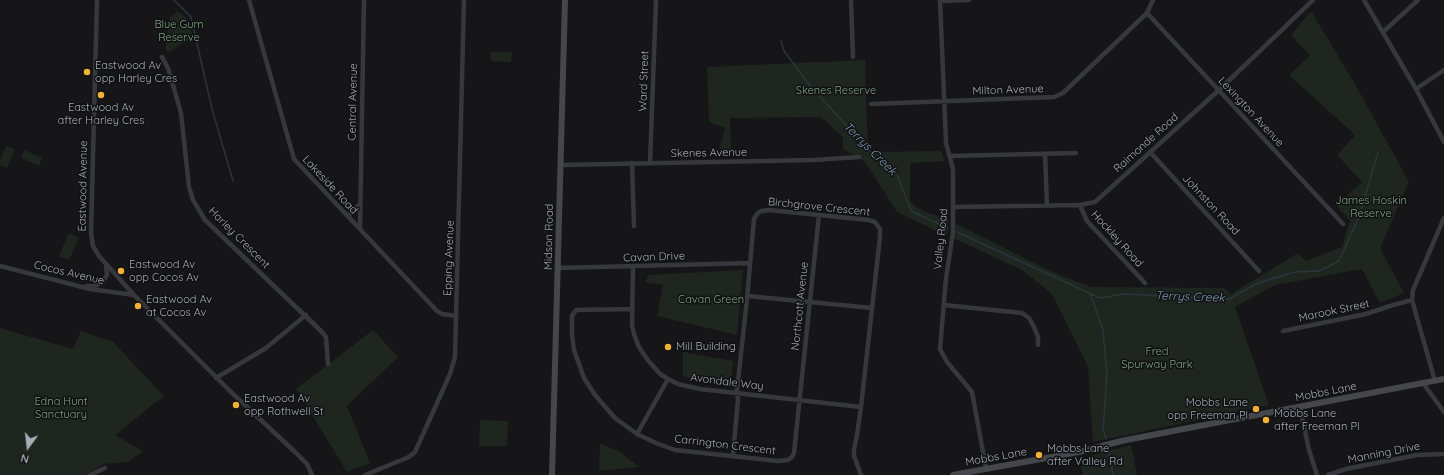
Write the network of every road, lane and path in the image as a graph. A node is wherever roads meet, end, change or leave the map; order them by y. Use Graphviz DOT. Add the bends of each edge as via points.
graph roads {
  1 [pos="97,0"];
  2 [pos="249,0"];
  3 [pos="364,0"];
  4 [pos="464,0"];
  5 [pos="565,0"];
  6 [pos="656,0"];
  7 [pos="851,0"];
  8 [pos="969,0"];
  9 [pos="1153,0"];
  10 [pos="1313,0"];
  11 [pos="1364,0"];
  12 [pos="1418,0"];
  13 [pos="940,1"];
  14 [pos="1147,13"];
  15 [pos="1383,32"];
  16 [pos="162,57"];
  17 [pos="853,57"];
  18 [pos="1444,70"];
  19 [pos="1219,90"];
  20 [pos="1416,90"];
  21 [pos="945,101"];
  22 [pos="872,104"];
  23 [pos="1444,142"];
  24 [pos="1150,152"];
  25 [pos="1076,153"];
  26 [pos="1045,154"];
  27 [pos="950,156"];
  28 [pos="859,157"];
  29 [pos="632,163"];
  30 [pos="650,163"];
  31 [pos="560,165"];
  32 [pos="360,204"];
  33 [pos="1047,205"];
  34 [pos="1080,205"];
  35 [pos="953,207"];
  36 [pos="818,215"];
  37 [pos="348,216"];
  38 [pos="1444,219"];
  39 [pos="1342,224"];
  40 [pos="634,226"];
  41 [pos="360,229"];
  42 [pos="104,262"];
  43 [pos="750,263"];
  44 [pos="0,266"];
  45 [pos="633,266"];
  46 [pos="558,268"];
  47 [pos="1259,271"];
  48 [pos="1145,283"];
  49 [pos="76,286"];
  50 [pos="134,295"];
  51 [pos="748,296"];
  52 [pos="1412,300"];
  53 [pos="809,302"];
  54 [pos="944,305"];
  55 [pos="872,308"];
  56 [pos="632,309"];
  57 [pos="306,315"];
  58 [pos="456,316"];
  59 [pos="1282,331"];
  60 [pos="1038,345"];
  61 [pos="328,364"];
  62 [pos="216,378"];
  63 [pos="1444,379"];
  64 [pos="668,380"];
  65 [pos="1435,381"];
  66 [pos="1423,383"];
  67 [pos="737,393"];
  68 [pos="799,399"];
  69 [pos="861,407"];
  70 [pos="1300,407"];
  71 [pos="1444,412"];
  72 [pos="638,434"];
  73 [pos="1444,454"];
  74 [pos="733,455"];
  75 [pos="105,468"];
  76 [pos="986,468"];
  77 [pos="90,475"];
  78 [pos="312,475"];
  79 [pos="365,475"];
  80 [pos="552,475"];
  81 [pos="861,475"];
  82 [pos="952,475"];
  83 [pos="1317,475"];
  84 [pos="1328,475"];
  1 -- 42 [label="street, Eastwood Avenue" via="91,233 93,246"];
  2 -- 37 [label="street, Lakeside Road" via="294,159"];
  3 -- 32 [label="street, Central Avenue"];
  4 -- 58 [label="street, Epping Avenue"];
  5 -- 31 [label="street, Midson Road"];
  6 -- 30 [label="street, Ward Street"];
  7 -- 17 [label="street"];
  8 -- 13 [label="street"];
  9 -- 14 [label="street, Milton Avenue"];
  10 -- 19 [label="street, Raimonde Road"];
  11 -- 15 [label="street"];
  12 -- 15 [label="street"];
  13 -- 21 [label="street, Valley Road"];
  14 -- 19 [label="street, Lexington Avenue"];
  14 -- 21 [label="street, Milton Avenue" via="1063,93 1054,97"];
  15 -- 20 [label="street"];
  16 -- 57 [label="street, Harley Crescent" via="168,68 181,113 189,187 196,205 205,220"];
  18 -- 20 [label="street"];
  19 -- 24 [label="street, Raimonde Road"];
  19 -- 39 [label="street, Lexington Avenue"];
  20 -- 23 [label="street"];
  21 -- 22 [label="street, Milton Avenue"];
  21 -- 27 [label="street, Valley Road" via="946,143"];
  24 -- 34 [label="street, Raimonde Road" via="1095,202"];
  24 -- 47 [label="street, Johnston Road"];
  25 -- 26 [label="street"];
  26 -- 27 [label="street"];
  26 -- 33 [label="street"];
  27 -- 35 [label="street, Valley Road" via="953,169"];
  28 -- 30 [label="street, Skenes Avenue"];
  29 -- 30 [label="street, Skenes Avenue"];
  29 -- 31 [label="street, Skenes Avenue"];
  29 -- 40 [label="street"];
  31 -- 46 [label="street, Midson Road"];
  32 -- 37 [label="street"];
  32 -- 41 [label="street, Central Avenue"];
  33 -- 34 [label="street, Raimonde Road"];
  33 -- 35 [label="street, Raimonde Road"];
  34 -- 48 [label="street, Hockley Road" via="1087,222"];
  35 -- 54 [label="street, Valley Road"];
  36 -- 43 [label="street, Birchgrove Crescent" via="777,210 761,211 754,219"];
  36 -- 53 [label="street, Northcott Avenue"];
  36 -- 55 [label="street, Birchgrove Crescent" via="869,220 880,228"];
  37 -- 41 [label="street, Lakeside Road"];
  38 -- 52 [label="street" via="1413,290"];
  41 -- 58 [label="street, Lakeside Road" via="437,311"];
  42 -- 49 [label="street" via="108,270 102,283 94,286"];
  42 -- 50 [label="street, Eastwood Avenue"];
  43 -- 45 [label="street, Cavan Drive"];
  43 -- 51 [label="street, Birchgrove Crescent"];
  44 -- 49 [label="street, Cocos Avenue"];
  45 -- 46 [label="street, Cavan Drive"];
  45 -- 56 [label="street, Avondale Way"];
  46 -- 80 [label="street, Midson Road"];
  49 -- 50 [label="street, Cocos Avenue"];
  50 -- 62 [label="street, Eastwood Avenue"];
  51 -- 53 [label="street"];
  51 -- 67 [label="street, Birchgrove Crescent"];
  52 -- 59 [label="street, Marook Street" via="1366,314"];
  52 -- 65 [label="street"];
  53 -- 55 [label="street"];
  53 -- 68 [label="street, Northcott Avenue"];
  54 -- 60 [label="street" via="1022,313 1033,325"];
  54 -- 76 [label="street, Valley Road" via="940,349 947,362 972,392"];
  55 -- 69 [label="street, Birchgrove Crescent"];
  56 -- 64 [label="street, Avondale Way" via="632,325 639,347 653,367"];
  56 -- 72 [label="street, Carrington Crescent" via="576,310 572,316 572,335 574,350 584,378 595,395 615,418"];
  57 -- 61 [label="street, Harley Crescent" via="326,337"];
  57 -- 62 [label="street" via="266,348"];
  58 -- 79 [label="street, Epping Avenue" via="453,366 415,452 409,457"];
  62 -- 78 [label="street, Eastwood Avenue" via="295,452"];
  63 -- 65 [label="street, Mobbs Lane"];
  64 -- 67 [label="street, Avondale Way" via="694,388"];
  64 -- 72 [label="street"];
  65 -- 66 [label="street, Mobbs Lane"];
  66 -- 70 [label="street, Mobbs Lane"];
  66 -- 71 [label="street"];
  67 -- 68 [label="street, Avondale Way"];
  67 -- 74 [label="street, Birchgrove Crescent"];
  68 -- 69 [label="street, Avondale Way"];
  68 -- 74 [label="street, Carrington Crescent" via="792,458 778,461"];
  69 -- 81 [label="street, Birchgrove Crescent" via="854,449"];
  70 -- 76 [label="street, Mobbs Lane" via="1121,441 1079,452"];
  70 -- 83 [label="street"];
  72 -- 74 [label="street, Carrington Crescent" via="675,450"];
  73 -- 84 [label="street, Manning Drive" via="1417,455"];
  75 -- 77 [label="street"];
  76 -- 82 [label="street, Mobbs Lane"];
}
